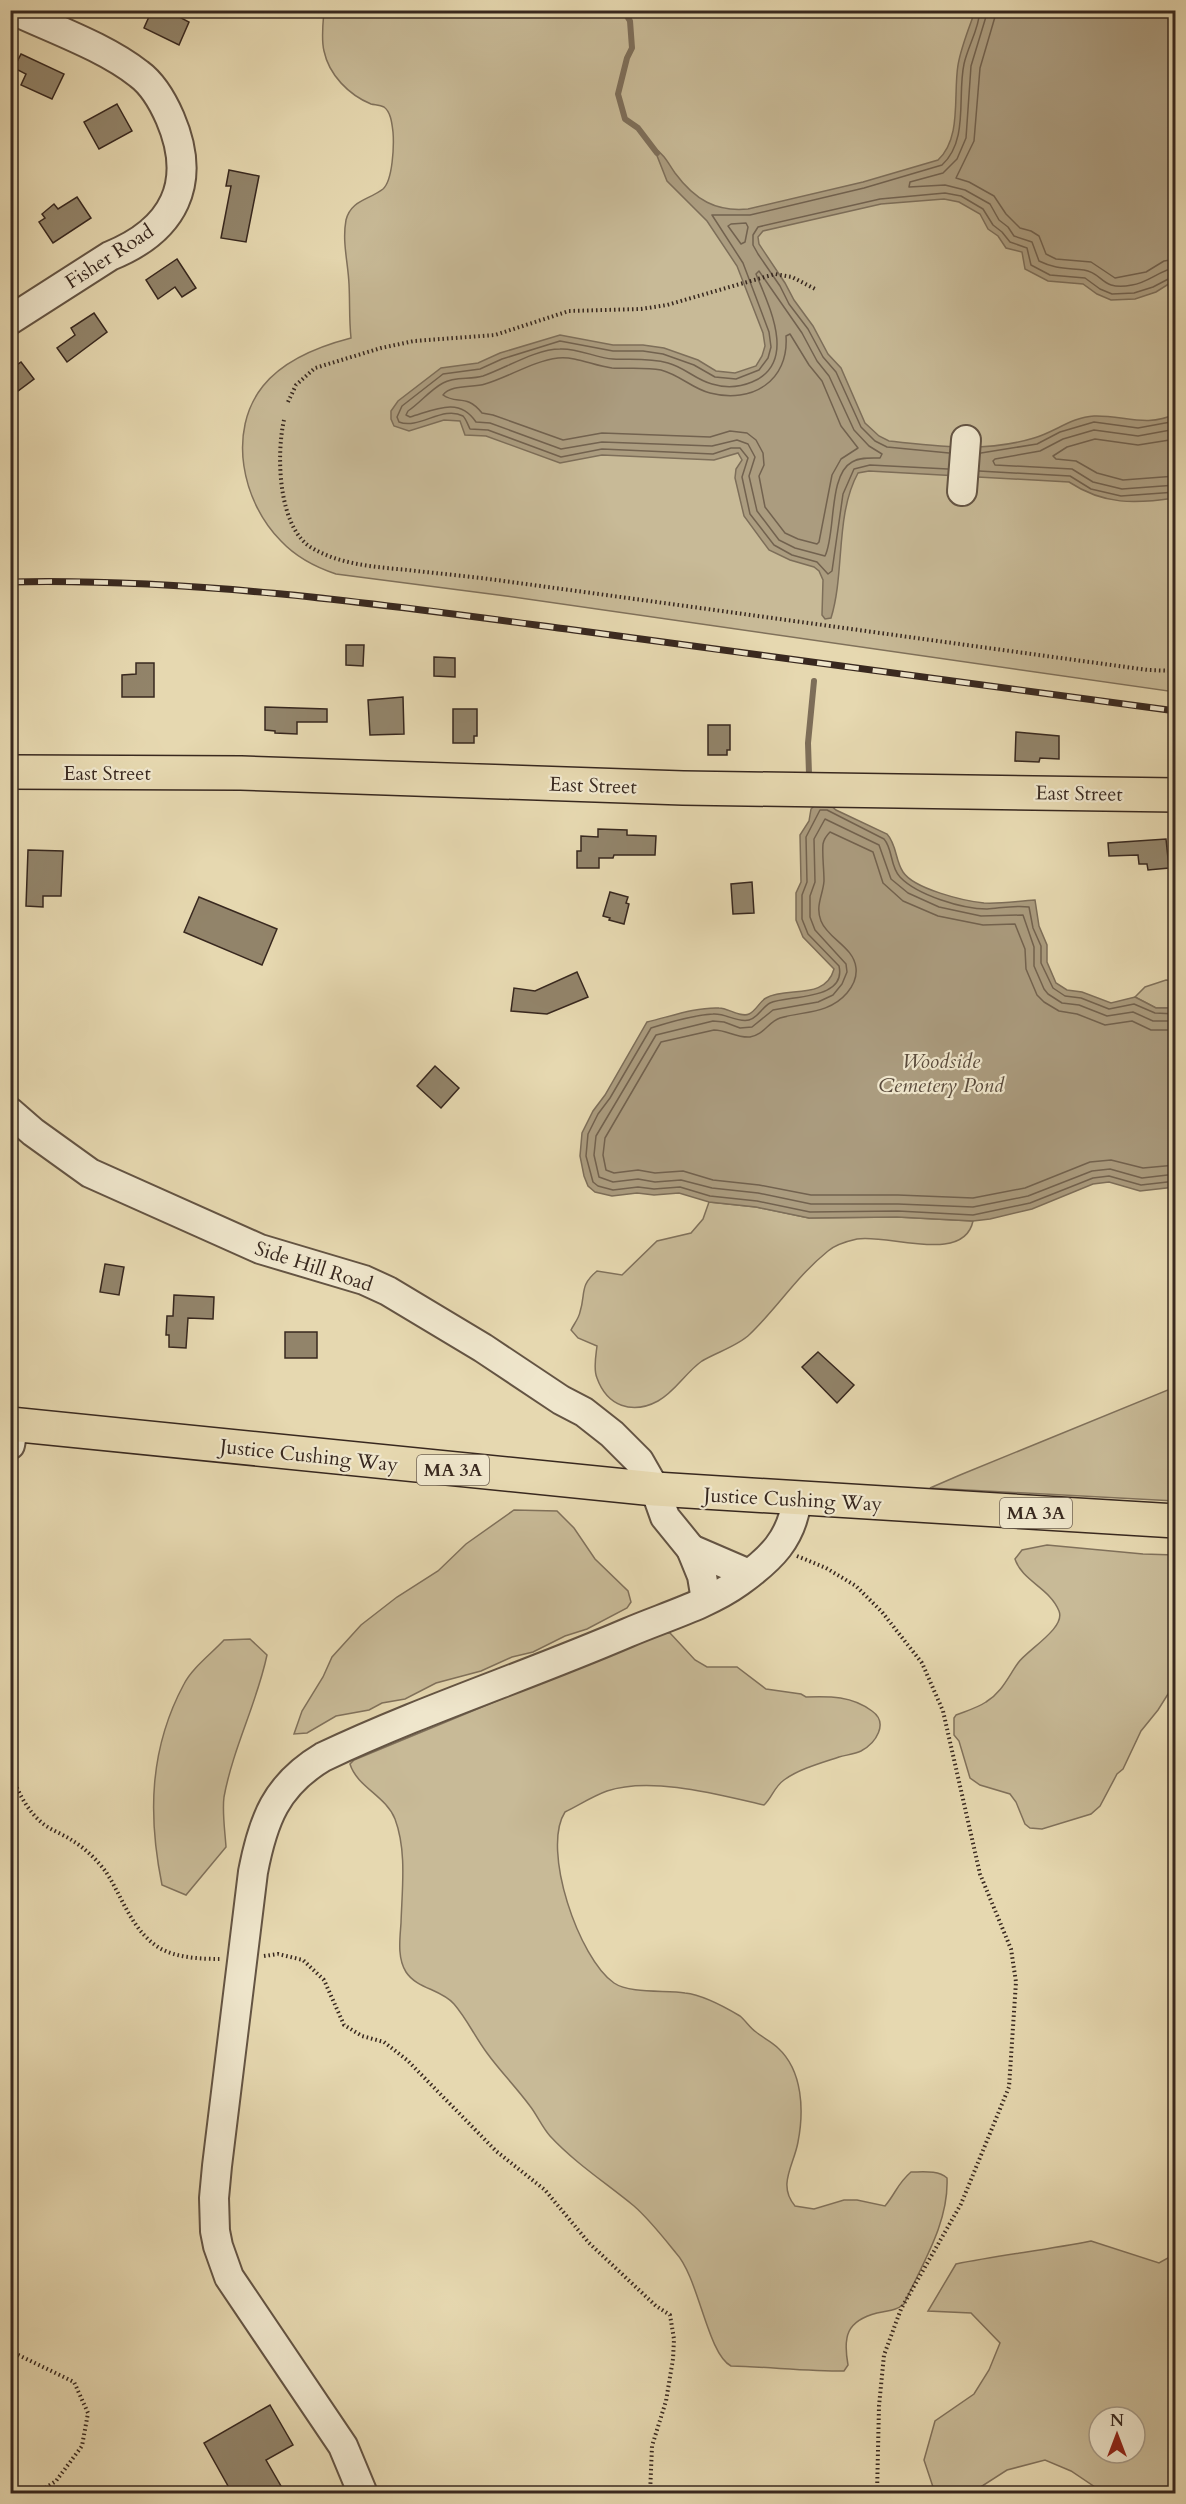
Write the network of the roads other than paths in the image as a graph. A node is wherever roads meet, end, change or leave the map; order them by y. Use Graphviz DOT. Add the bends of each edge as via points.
graph roads {
  1 [pos="13,10"];
  2 [pos="10,320"];
  3 [pos="966,440"];
  4 [pos="962,491"];
  5 [pos="10,772"];
  6 [pos="1176,795"];
  7 [pos="10,1112"];
  8 [pos="12,1431"];
  9 [pos="654,1489"];
  10 [pos="797,1499"];
  11 [pos="1176,1521"];
  12 [pos="691,1549"];
  13 [pos="749,1574"];
  14 [pos="706,1600"];
  15 [pos="363,2493"];
  1 -- 2 [label="street, Fisher Road" via="99,51 151,84 177,137 182,185 160,224 127,249"];
  3 -- 4 [label="street"];
  5 -- 6 [label="main road, East Street" via="241,773 682,788"];
  7 -- 9 [label="street, Side Hill Road" via="75,1162 111,1183 260,1249 364,1280 402,1299 599,1422 639,1461"];
  8 -- 9 [label="main road, Justice Cushing Way / MA 3A"];
  9 -- 10 [label="main road, Justice Cushing Way / MA 3A"];
  9 -- 12 [label="street, Side Hill Road" via="665,1517"];
  10 -- 11 [label="main road, Justice Cushing Way / MA 3A"];
  10 -- 13 [label="street" via="792,1527 779,1546"];
  12 -- 13 [label="street"];
  12 -- 14 [label="street"];
  13 -- 14 [label="street"];
  14 -- 15 [label="street" via="341,1748 308,1766 286,1787 264,1826 253,1872 217,2166 214,2214 218,2246 237,2292 344,2446"];
}
